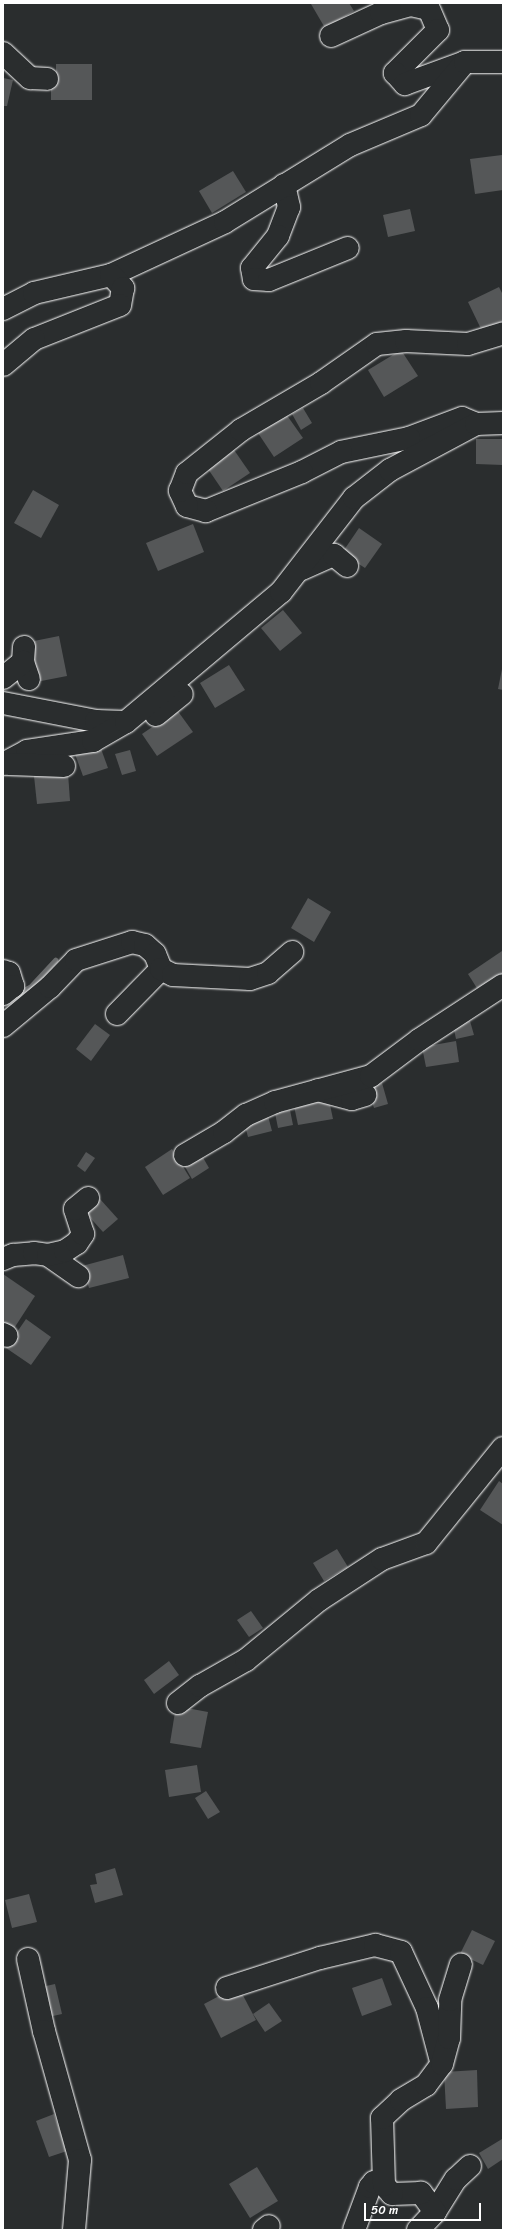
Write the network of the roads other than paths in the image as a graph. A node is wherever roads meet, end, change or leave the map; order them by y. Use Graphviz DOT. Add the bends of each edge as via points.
graph roads {
  1 [pos="330,36"];
  2 [pos="3,53"];
  3 [pos="465,62"];
  4 [pos="503,62"];
  5 [pos="47,78"];
  6 [pos="284,185"];
  7 [pos="348,248"];
  8 [pos="111,275"];
  9 [pos="3,310"];
  10 [pos="503,333"];
  11 [pos="3,365"];
  12 [pos="503,423"];
  13 [pos="472,433"];
  14 [pos="347,566"];
  15 [pos="296,572"];
  16 [pos="25,663"];
  17 [pos="212,666"];
  18 [pos="3,678"];
  19 [pos="181,685"];
  20 [pos="3,703"];
  21 [pos="126,722"];
  22 [pos="93,741"];
  23 [pos="5,764"];
  24 [pos="64,766"];
  25 [pos="292,952"];
  26 [pos="161,969"];
  27 [pos="3,971"];
  28 [pos="503,985"];
  29 [pos="3,994"];
  30 [pos="117,1014"];
  31 [pos="3,1026"];
  32 [pos="318,1090"];
  33 [pos="365,1095"];
  34 [pos="185,1155"];
  35 [pos="88,1198"];
  36 [pos="48,1255"];
  37 [pos="3,1259"];
  38 [pos="78,1276"];
  39 [pos="503,1448"];
  40 [pos="178,1702"];
  41 [pos="28,1959"];
  42 [pos="461,1965"];
  43 [pos="227,1988"];
  44 [pos="442,2064"];
  45 [pos="470,2166"];
  46 [pos="384,2185"];
  47 [pos="435,2212"];
  48 [pos="74,2230"];
  49 [pos="354,2230"];
  50 [pos="418,2230"];
  1 -- 3 [label="street" via="381,13 411,5 429,9 438,30 395,73 405,84"];
  2 -- 5 [label="street" via="30,78"];
  3 -- 4 [label="street"];
  3 -- 6 [label="street" via="421,116 350,144"];
  6 -- 7 [label="street" via="289,207 278,236 252,268 254,279 269,280"];
  6 -- 8 [label="street" via="225,222"];
  8 -- 9 [label="street" via="34,293"];
  8 -- 11 [label="street" via="123,288 120,305 34,339"];
  10 -- 13 [label="street" via="468,344 406,341 377,344 321,383 241,430 187,473 180,491 187,506 206,511 302,472 341,452 409,438 462,418"];
  12 -- 13 [label="street"];
  13 -- 15 [label="street" via="430,448 390,470 354,498"];
  14 -- 15 [label="street" via="334,555"];
  15 -- 19 [label="street" via="281,592"];
  16 -- 18 [label="street"];
  17 -- 19 [label="street"];
  19 -- 21 [label="street"];
  19 -- 22 [label="street" via="137,729 114,742"];
  20 -- 21 [label="street" via="96,721"];
  21 -- 22 [label="street"];
  22 -- 23 [label="street" via="27,751"];
  23 -- 24 [label="street"];
  25 -- 26 [label="street" via="268,973 250,980 173,976"];
  26 -- 30 [label="street"];
  26 -- 31 [label="street" via="155,954 145,945 132,942 76,960 50,987"];
  27 -- 29 [label="street" via="9,973 13,986"];
  28 -- 32 [label="street" via="419,1040 371,1076"];
  32 -- 33 [label="street" via="352,1099"];
  32 -- 34 [label="street" via="275,1102 246,1115 224,1132"];
  35 -- 36 [label="street" via="75,1209 83,1234 77,1243 65,1251"];
  36 -- 37 [label="street" via="34,1253"];
  36 -- 38 [label="street"];
  39 -- 40 [label="street" via="426,1543 382,1559 363,1571 319,1600 246,1660 200,1686"];
  41 -- 48 [label="street" via="44,2031 80,2160"];
  42 -- 44 [label="street" via="450,2000 449,2038"];
  43 -- 44 [label="street" via="320,1958 375,1945 401,1952 427,2008"];
  44 -- 46 [label="street" via="426,2085 400,2100 382,2118"];
  45 -- 47 [label="street" via="456,2179"];
  46 -- 47 [label="street" via="392,2194 421,2193"];
  46 -- 49 [label="street" via="374,2182 370,2187"];
  47 -- 50 [label="street"];
}
